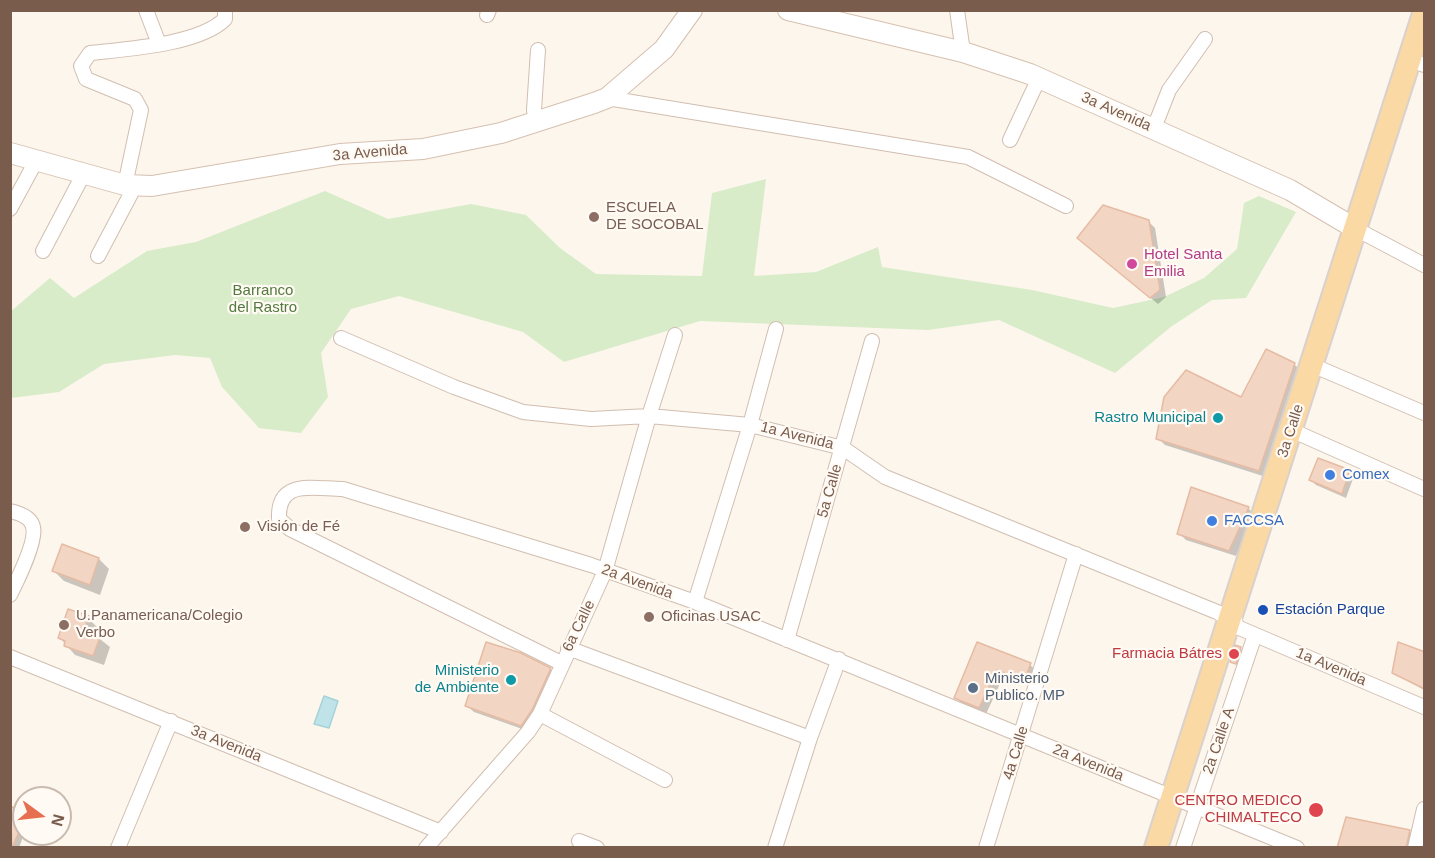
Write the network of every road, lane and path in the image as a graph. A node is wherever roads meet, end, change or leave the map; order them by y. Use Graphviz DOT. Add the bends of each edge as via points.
graph roads {
  1 [pos="146,10"];
  2 [pos="225,10"];
  3 [pos="692,10"];
  4 [pos="788,10"];
  5 [pos="957,10"];
  6 [pos="1425,14"];
  7 [pos="845,18"];
  8 [pos="1205,39"];
  9 [pos="159,44"];
  10 [pos="538,50"];
  11 [pos="963,52"];
  12 [pos="1417,63"];
  13 [pos="1039,78"];
  14 [pos="607,99"];
  15 [pos="536,122"];
  16 [pos="1154,128"];
  17 [pos="1010,140"];
  18 [pos="10,153"];
  19 [pos="36,161"];
  20 [pos="83,175"];
  21 [pos="130,186"];
  22 [pos="1066,206"];
  23 [pos="10,209"];
  24 [pos="1356,229"];
  25 [pos="43,251"];
  26 [pos="98,256"];
  27 [pos="1425,265"];
  28 [pos="776,328"];
  29 [pos="675,335"];
  30 [pos="341,338"];
  31 [pos="872,341"];
  32 [pos="1312,365"];
  33 [pos="1424,412"];
  34 [pos="649,416"];
  35 [pos="750,425"];
  36 [pos="1291,430"];
  37 [pos="843,448"];
  38 [pos="1425,489"];
  39 [pos="10,511"];
  40 [pos="1076,554"];
  41 [pos="606,571"];
  42 [pos="10,595"];
  43 [pos="695,602"];
  44 [pos="1231,623"];
  45 [pos="1255,635"];
  46 [pos="787,640"];
  47 [pos="568,648"];
  48 [pos="10,657"];
  49 [pos="839,659"];
  50 [pos="561,663"];
  51 [pos="1425,707"];
  52 [pos="540,714"];
  53 [pos="171,721"];
  54 [pos="1021,736"];
  55 [pos="810,738"];
  56 [pos="665,780"];
  57 [pos="1173,797"];
  58 [pos="1197,807"];
  59 [pos="1425,809"];
  60 [pos="441,832"];
  61 [pos="579,841"];
  62 [pos="118,848"];
  63 [pos="426,848"];
  64 [pos="597,848"];
  65 [pos="775,848"];
  66 [pos="986,848"];
  67 [pos="1156,848"];
  68 [pos="1183,848"];
  69 [pos="1297,848"];
  70 [pos="1415,848"];
  1 -- 9 [label="street"];
  2 -- 9 [label="street" via="225,20 218,26"];
  3 -- 14 [label="main road, 3a Avenida" via="664,49"];
  4 -- 7 [label="main road, 3a Avenida"];
  5 -- 11 [label="street"];
  6 -- 12 [label="main road, 3a Calle"];
  7 -- 11 [label="main road, 3a Avenida"];
  8 -- 16 [label="street" via="1169,90"];
  9 -- 21 [label="street" via="90,53 81,66 86,79 140,104"];
  10 -- 15 [label="street"];
  11 -- 13 [label="main road, 3a Avenida"];
  12 -- 24 [label="main road, 3a Calle"];
  13 -- 16 [label="main road, 3a Avenida"];
  13 -- 17 [label="street"];
  14 -- 15 [label="main road, 3a Avenida"];
  14 -- 22 [label="street" via="968,157"];
  15 -- 21 [label="main road, 3a Avenida" via="423,149 340,154 152,186"];
  16 -- 24 [label="main road, 3a Avenida" via="1290,190"];
  18 -- 19 [label="main road, 3a Avenida"];
  19 -- 20 [label="main road, 3a Avenida"];
  19 -- 23 [label="street"];
  20 -- 21 [label="main road, 3a Avenida"];
  20 -- 25 [label="street"];
  21 -- 26 [label="street"];
  24 -- 27 [label="street, 3a Avenida"];
  24 -- 32 [label="main road, 3a Calle"];
  28 -- 35 [label="street"];
  29 -- 34 [label="street, 6a Calle"];
  30 -- 34 [label="street, 1a Avenida" via="523,412 591,419"];
  31 -- 37 [label="street, 5a Calle"];
  32 -- 33 [label="street"];
  32 -- 36 [label="main road, 3a Calle"];
  34 -- 35 [label="street, 1a Avenida"];
  34 -- 41 [label="street, 6a Calle"];
  35 -- 37 [label="street, 1a Avenida"];
  35 -- 43 [label="street"];
  36 -- 38 [label="street"];
  36 -- 44 [label="main road, 3a Calle"];
  37 -- 40 [label="street, 1a Avenida" via="885,477"];
  37 -- 46 [label="street, 5a Calle"];
  39 -- 42 [label="street" via="28,518 33,526 33,537"];
  40 -- 44 [label="street, 1a Avenida" via="1217,612"];
  40 -- 54 [label="street, 4a Calle"];
  41 -- 43 [label="street, 2a Avenida"];
  41 -- 47 [label="street, 6a Calle"];
  41 -- 50 [label="street, 2a Avenida" via="343,489 300,488 281,499 279,519 290,529"];
  43 -- 46 [label="street, 2a Avenida"];
  44 -- 45 [label="street, 1a Avenida"];
  44 -- 57 [label="main road, 3a Calle"];
  45 -- 51 [label="street, 1a Avenida"];
  45 -- 58 [label="street, 2a Calle A"];
  46 -- 49 [label="street, 2a Avenida"];
  47 -- 50 [label="street, 6a Calle"];
  47 -- 55 [label="street"];
  48 -- 53 [label="street, 3a Avenida"];
  49 -- 54 [label="street, 2a Avenida"];
  49 -- 55 [label="street"];
  50 -- 52 [label="street, 6a Calle"];
  52 -- 56 [label="street"];
  52 -- 60 [label="street, 6a Calle"];
  53 -- 60 [label="street, 3a Avenida"];
  53 -- 62 [label="street"];
  54 -- 57 [label="street, 2a Avenida"];
  54 -- 66 [label="street, 4a Calle"];
  55 -- 65 [label="street"];
  57 -- 58 [label="street, 2a Avenida"];
  57 -- 67 [label="main road, 3a Calle"];
  58 -- 68 [label="street, 2a Calle A"];
  58 -- 69 [label="street, 2a Avenida"];
  59 -- 70 [label="street"];
  60 -- 63 [label="street, 6a Calle"];
  61 -- 64 [label="street"];
}
